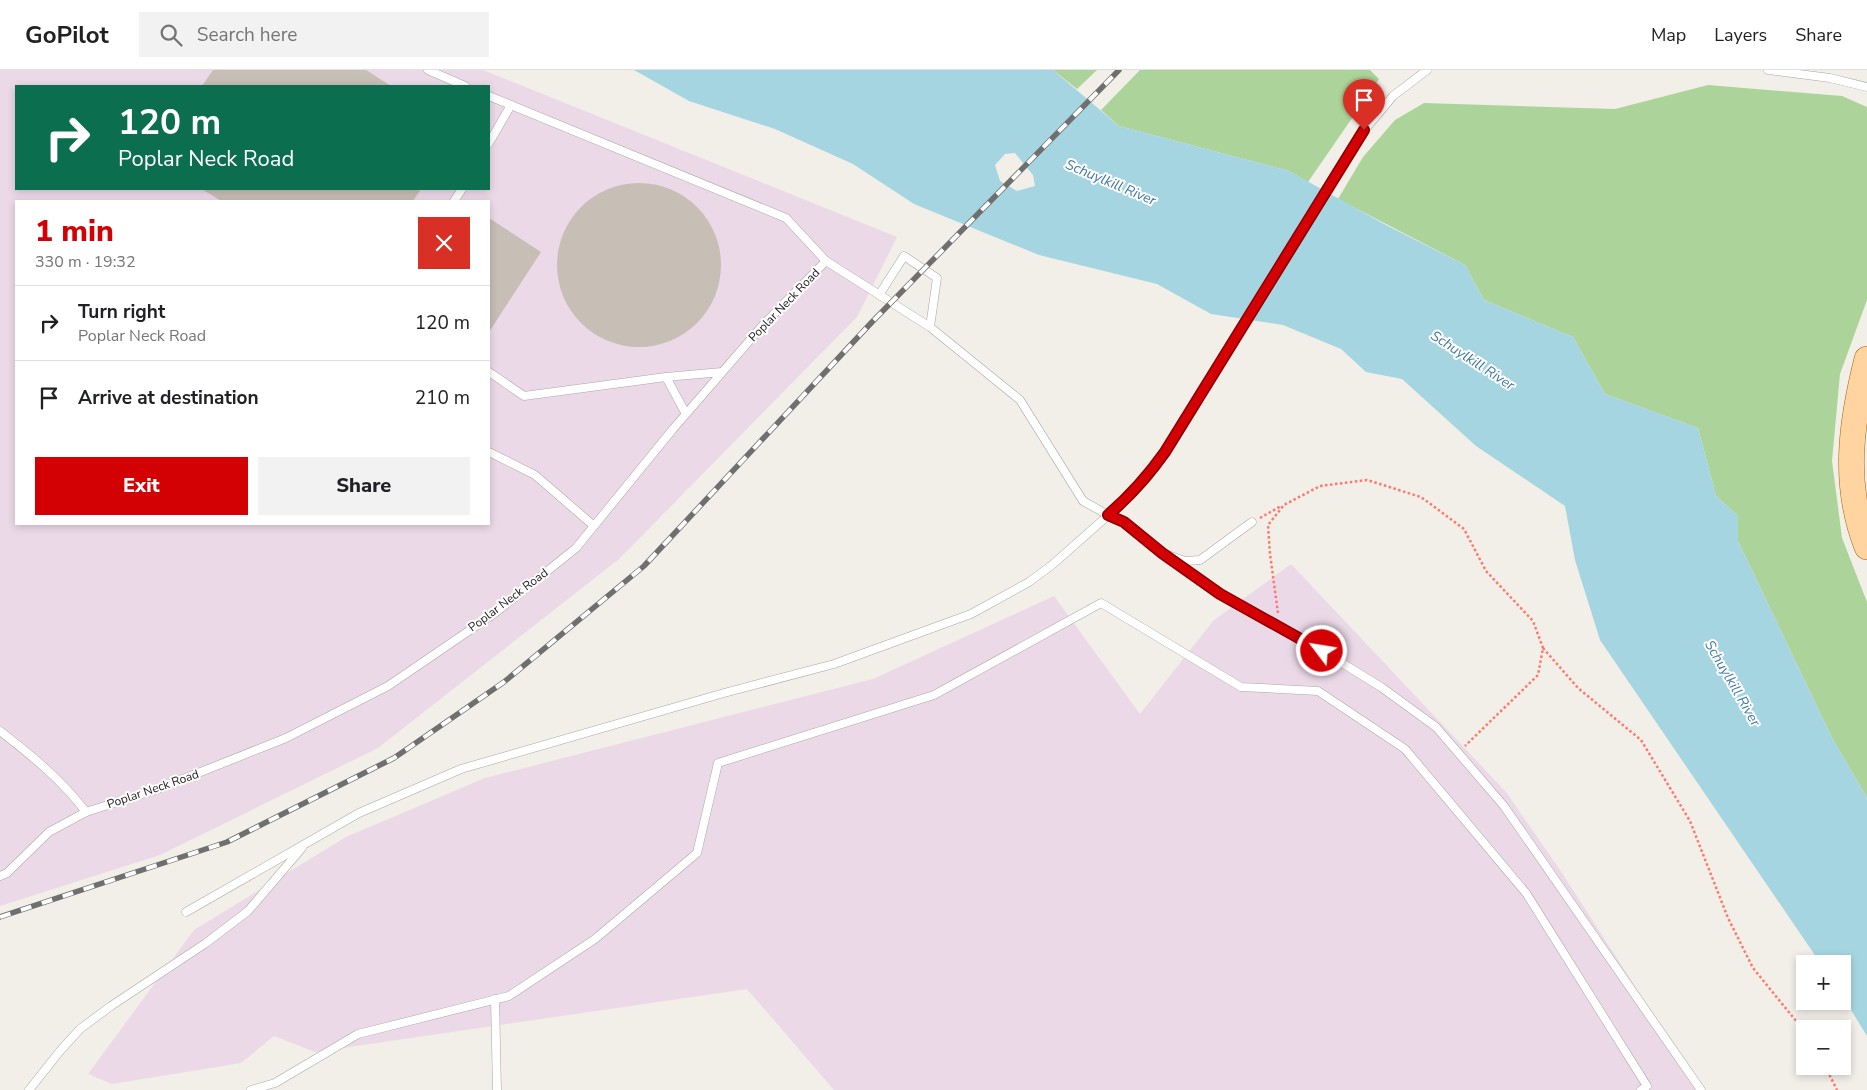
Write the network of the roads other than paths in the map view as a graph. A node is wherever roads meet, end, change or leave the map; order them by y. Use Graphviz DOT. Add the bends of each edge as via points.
graph roads {
  1 [pos="428,70"];
  2 [pos="1427,70"];
  3 [pos="1768,70"];
  4 [pos="1819,73"];
  5 [pos="463,85"];
  6 [pos="1867,87"];
  7 [pos="490,96"];
  8 [pos="511,106"];
  9 [pos="490,141"];
  10 [pos="826,261"];
  11 [pos="879,295"];
  12 [pos="930,327"];
  13 [pos="1867,359"];
  14 [pos="722,372"];
  15 [pos="490,373"];
  16 [pos="666,377"];
  17 [pos="686,414"];
  18 [pos="490,452"];
  19 [pos="1108,515"];
  20 [pos="1252,522"];
  21 [pos="594,526"];
  22 [pos="1867,546"];
  23 [pos="1162,553"];
  24 [pos="0,731"];
  25 [pos="86,812"];
  26 [pos="307,842"];
  27 [pos="0,876"];
  28 [pos="186,912"];
  29 [pos="495,1000"];
  30 [pos="30,1090"];
  31 [pos="251,1090"];
  32 [pos="498,1090"];
  33 [pos="1641,1090"];
  34 [pos="1702,1090"];
  1 -- 5 [label="lane"];
  2 -- 19 [label="lane" via="1393,96 1357,139 1165,452 1148,477"];
  3 -- 4 [label="lane"];
  4 -- 6 [label="lane"];
  7 -- 8 [label="lane"];
  8 -- 9 [label="lane"];
  8 -- 10 [label="lane" via="786,218"];
  10 -- 11 [label="lane, Poplar Neck Road"];
  10 -- 14 [label="lane, Poplar Neck Road" via="762,325"];
  11 -- 12 [label="lane, Poplar Neck Road"];
  11 -- 12 [label="lane" via="904,256 937,278"];
  12 -- 19 [label="lane, Poplar Neck Road" via="1020,400 1083,501"];
  13 -- 22 [label="main road" via="1850,449 1856,509"];
  14 -- 16 [label="lane"];
  14 -- 17 [label="lane, Poplar Neck Road"];
  15 -- 16 [label="lane" via="524,396"];
  16 -- 17 [label="lane"];
  17 -- 21 [label="lane, Poplar Neck Road"];
  18 -- 21 [label="lane" via="535,475"];
  19 -- 23 [label="lane, Poplar Neck Road" via="1124,522"];
  19 -- 26 [label="lane" via="1029,582 948,624 834,664 461,769 381,803"];
  20 -- 23 [label="lane" via="1200,560 1185,561"];
  21 -- 25 [label="lane, Poplar Neck Road" via="576,548 494,613 388,686 286,738 158,789"];
  23 -- 34 [label="lane, Poplar Neck Road" via="1220,594 1308,642 1436,727 1504,806"];
  24 -- 25 [label="lane" via="68,788"];
  25 -- 27 [label="lane, Poplar Neck Road" via="49,832"];
  26 -- 28 [label="lane"];
  26 -- 30 [label="lane" via="248,911 80,1030"];
  29 -- 31 [label="lane" via="358,1034 275,1083"];
  29 -- 32 [label="lane"];
  29 -- 33 [label="lane" via="509,996 595,939 697,853 718,763 934,694 1101,603 1241,687 1318,691 1405,749 1526,892 1647,1086"];
}
